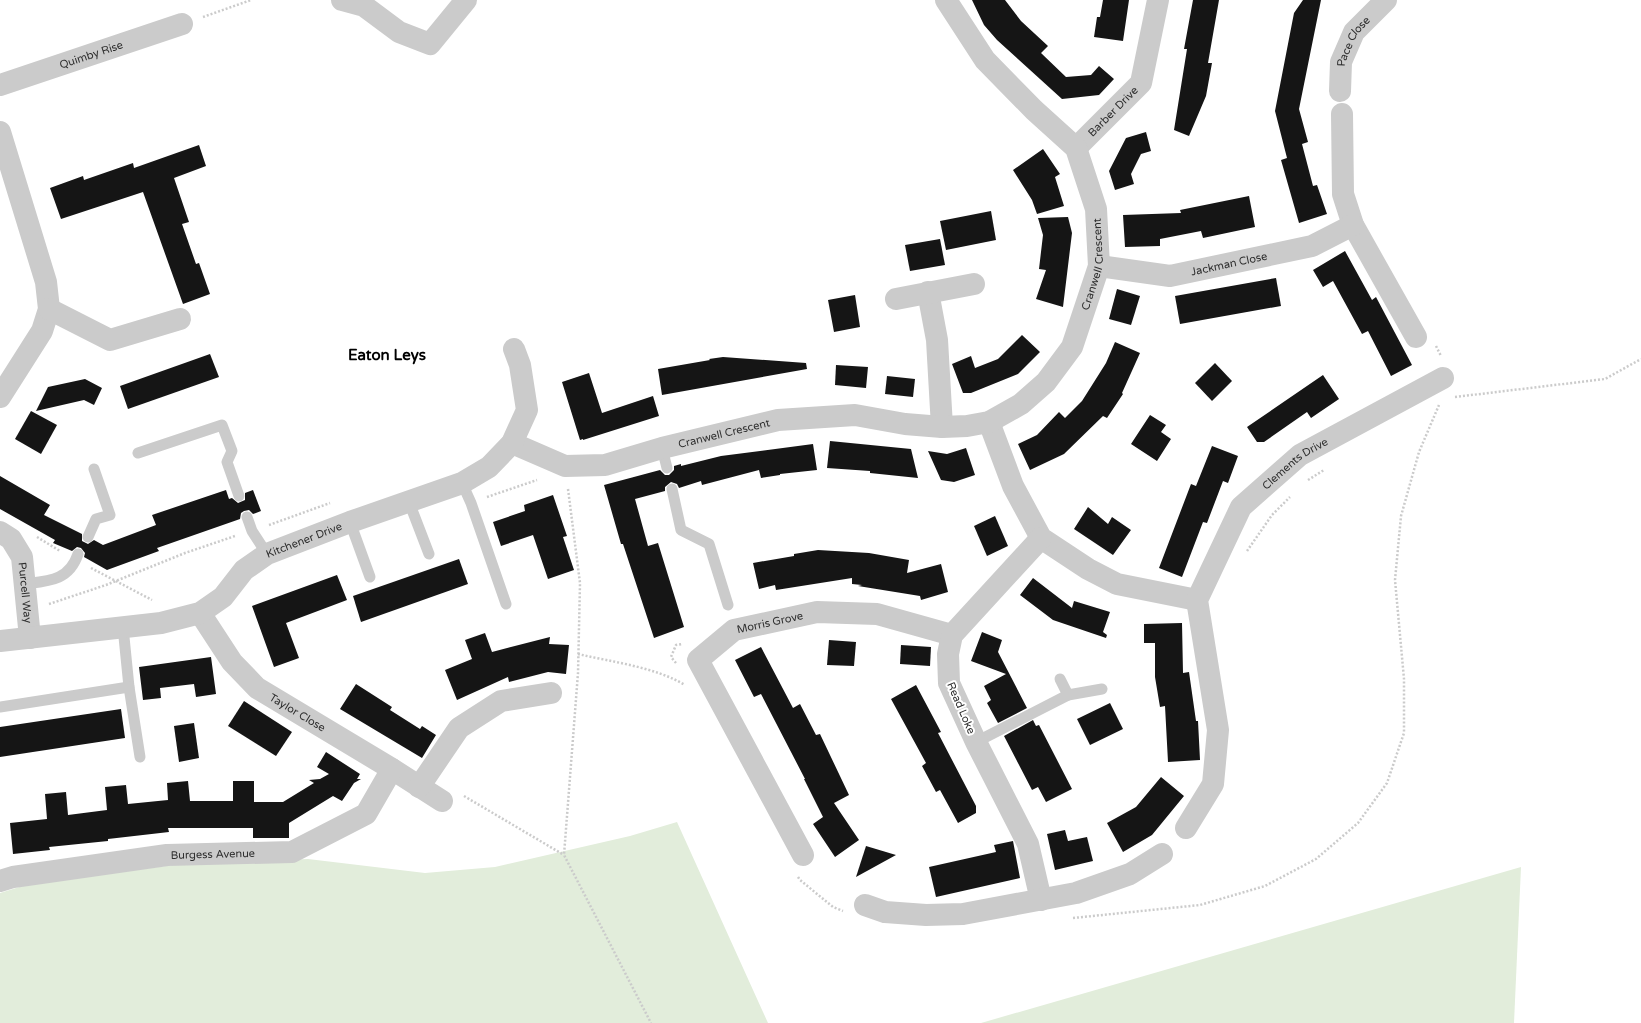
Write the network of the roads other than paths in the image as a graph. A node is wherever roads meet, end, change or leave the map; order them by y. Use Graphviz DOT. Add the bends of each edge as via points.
graph roads {
  1 [pos="342,0"];
  2 [pos="466,0"];
  3 [pos="946,0"];
  4 [pos="1158,0"];
  5 [pos="1386,0"];
  6 [pos="182,24"];
  7 [pos="0,85"];
  8 [pos="1340,91"];
  9 [pos="1342,114"];
  10 [pos="0,132"];
  11 [pos="1076,148"];
  12 [pos="1353,225"];
  13 [pos="1099,266"];
  14 [pos="974,284"];
  15 [pos="928,292"];
  16 [pos="896,299"];
  17 [pos="49,310"];
  18 [pos="180,319"];
  19 [pos="1424,338"];
  20 [pos="514,349"];
  21 [pos="1443,378"];
  22 [pos="0,397"];
  23 [pos="989,422"];
  24 [pos="942,427"];
  25 [pos="512,443"];
  26 [pos="138,453"];
  27 [pos="94,469"];
  28 [pos="462,483"];
  29 [pos="672,489"];
  30 [pos="239,496"];
  31 [pos="409,502"];
  32 [pos="247,517"];
  33 [pos="350,522"];
  34 [pos="0,532"];
  35 [pos="88,537"];
  36 [pos="1041,538"];
  37 [pos="267,554"];
  38 [pos="429,554"];
  39 [pos="77,557"];
  40 [pos="370,577"];
  41 [pos="24,584"];
  42 [pos="1197,600"];
  43 [pos="506,604"];
  44 [pos="728,605"];
  45 [pos="200,613"];
  46 [pos="123,627"];
  47 [pos="952,635"];
  48 [pos="30,638"];
  49 [pos="0,641"];
  50 [pos="1060,679"];
  51 [pos="129,687"];
  52 [pos="1102,689"];
  53 [pos="551,693"];
  54 [pos="1068,695"];
  55 [pos="0,707"];
  56 [pos="976,742"];
  57 [pos="140,757"];
  58 [pos="392,769"];
  59 [pos="419,787"];
  60 [pos="451,798"];
  61 [pos="1186,828"];
  62 [pos="1162,854"];
  63 [pos="803,856"];
  64 [pos="0,881"];
  65 [pos="1040,900"];
  66 [pos="865,905"];
  1 -- 2 [label="street" via="364,6 399,32 430,44"];
  3 -- 11 [label="street, Cranwell Crescent" via="985,60"];
  4 -- 11 [label="street, Barber Drive" via="1141,83"];
  5 -- 8 [label="street, Pace Close" via="1354,32 1341,62"];
  6 -- 7 [label="street, Quimby Rise"];
  9 -- 12 [label="street" via="1343,194"];
  10 -- 17 [label="street" via="46,282"];
  11 -- 13 [label="street, Cranwell Crescent" via="1096,209"];
  12 -- 13 [label="street, Jackman Close" via="1312,246 1170,276"];
  12 -- 19 [label="street"];
  13 -- 23 [label="street, Cranwell Crescent" via="1072,347 1046,382 1021,404"];
  14 -- 15 [label="street"];
  15 -- 16 [label="street"];
  15 -- 24 [label="street" via="937,340"];
  17 -- 18 [label="street" via="110,340"];
  17 -- 22 [label="street" via="42,331"];
  20 -- 25 [label="street, Kitchener Drive" via="520,365 527,410"];
  21 -- 42 [label="street, Clements Drive" via="1300,455 1241,507"];
  23 -- 24 [label="street, Cranwell Crescent"];
  23 -- 36 [label="street" via="1013,486"];
  24 -- 25 [label="street, Cranwell Crescent" via="905,424 855,415 778,420 665,458 606,465 565,466"];
  25 -- 28 [label="street, Kitchener Drive" via="490,467"];
  26 -- 30 [label="lane" via="222,425 232,451 227,462"];
  27 -- 35 [label="lane" via="110,515 96,519"];
  28 -- 31 [label="street, Kitchener Drive"];
  28 -- 43 [label="lane"];
  29 -- 44 [label="lane" via="682,530 709,544"];
  31 -- 33 [label="street, Kitchener Drive"];
  31 -- 38 [label="lane"];
  32 -- 37 [label="lane" via="252,531"];
  33 -- 37 [label="street, Kitchener Drive"];
  33 -- 40 [label="lane"];
  34 -- 41 [label="street, Purcell Way" via="11,539 22,557"];
  36 -- 42 [label="street" via="1088,569 1117,584"];
  36 -- 47 [label="street"];
  37 -- 45 [label="street, Kitchener Drive" via="244,570 223,597"];
  39 -- 41 [label="lane" via="68,571 56,579"];
  41 -- 48 [label="street, Purcell Way"];
  42 -- 61 [label="street" via="1218,730 1213,784"];
  45 -- 46 [label="street, Kitchener Drive" via="161,623"];
  45 -- 58 [label="street, Taylor Close" via="232,662 257,688"];
  46 -- 48 [label="street, Kitchener Drive"];
  46 -- 51 [label="lane"];
  47 -- 56 [label="street, Read Loke" via="948,654 949,683"];
  47 -- 63 [label="street, Morris Grove" via="877,614 817,612 734,630 698,660"];
  48 -- 49 [label="street, Kitchener Drive"];
  50 -- 54 [label="lane"];
  51 -- 55 [label="lane"];
  51 -- 57 [label="lane"];
  52 -- 54 [label="lane"];
  53 -- 59 [label="street" via="501,701 459,728"];
  54 -- 56 [label="lane"];
  56 -- 65 [label="street, Read Loke" via="1028,844"];
  58 -- 59 [label="street, Taylor Close"];
  58 -- 64 [label="street, Burgess Avenue" via="366,814 292,852 167,855"];
  59 -- 60 [label="street, Taylor Close"];
  62 -- 65 [label="street" via="1130,874 1076,893"];
  65 -- 66 [label="street" via="963,914 885,912"];
}
